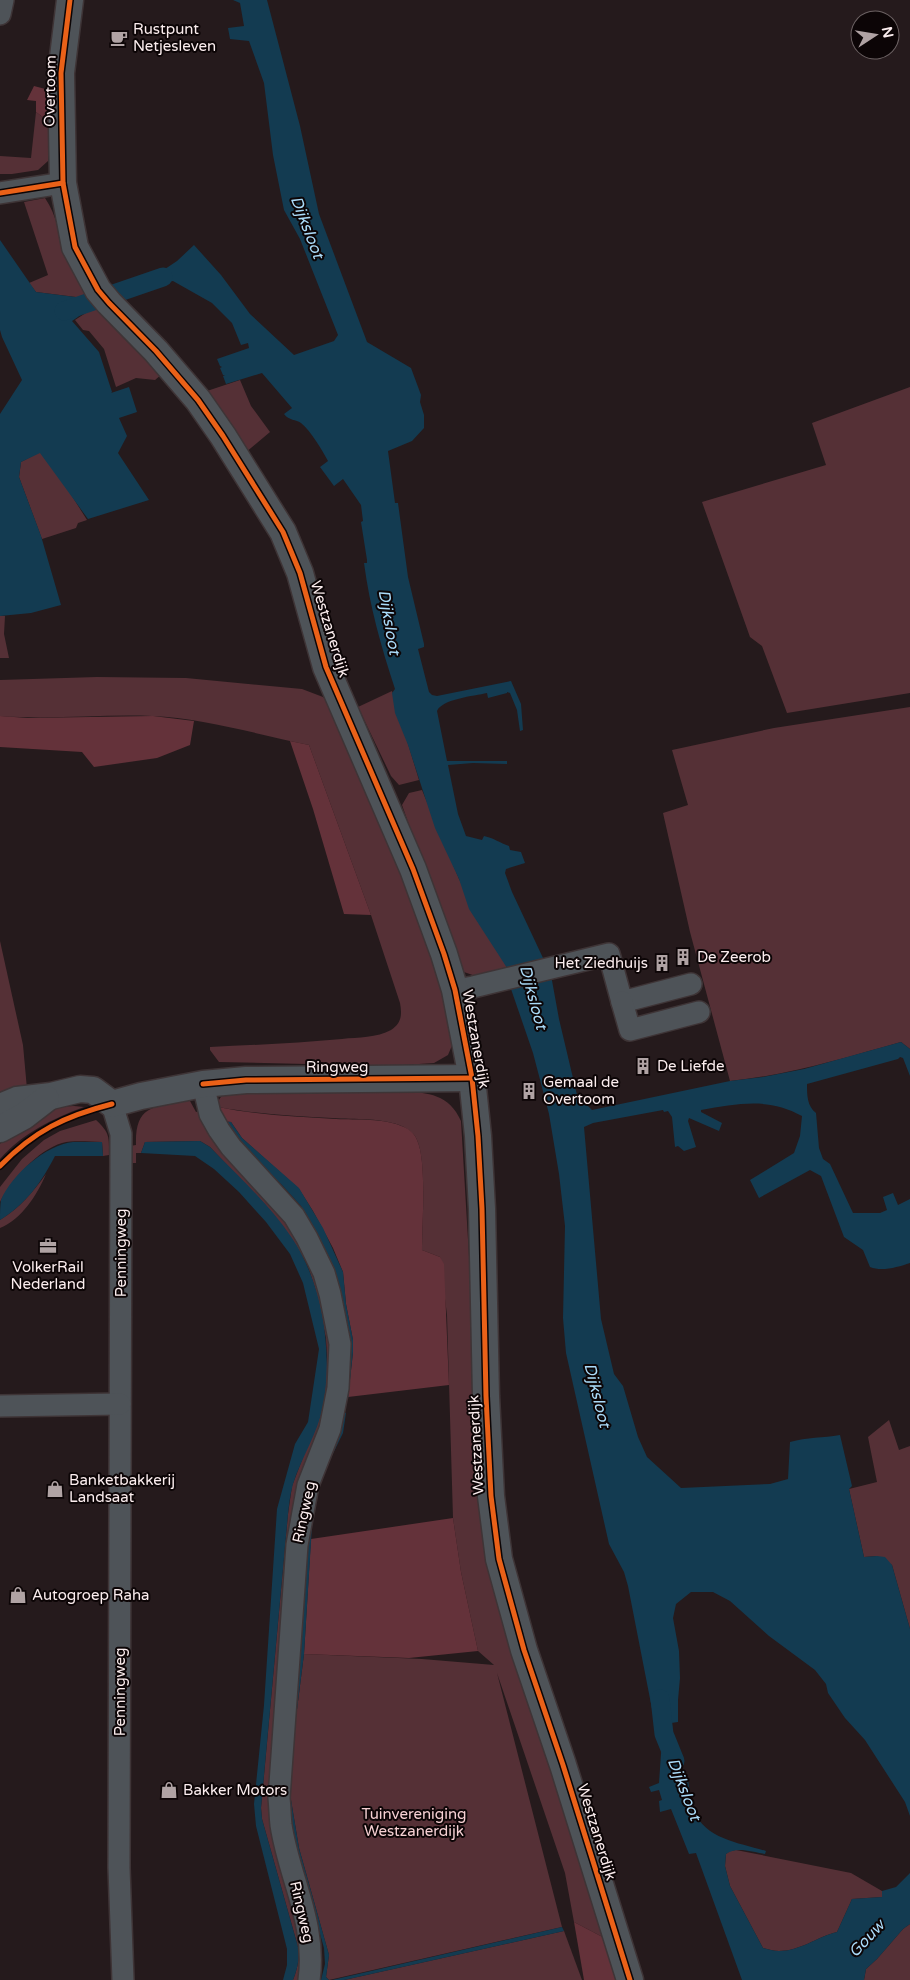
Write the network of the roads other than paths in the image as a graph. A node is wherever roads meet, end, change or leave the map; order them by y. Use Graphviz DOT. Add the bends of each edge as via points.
graph roads {
  1 [pos="2,0"];
  2 [pos="70,0"];
  3 [pos="0,14"];
  4 [pos="63,184"];
  5 [pos="0,193"];
  6 [pos="691,984"];
  7 [pos="455,990"];
  8 [pos="622,1002"];
  9 [pos="699,1012"];
  10 [pos="472,1078"];
  11 [pos="203,1084"];
  12 [pos="51,1096"];
  13 [pos="112,1104"];
  14 [pos="0,1106"];
  15 [pos="0,1129"];
  16 [pos="120,1404"];
  17 [pos="0,1406"];
  18 [pos="122,1980"];
  19 [pos="309,1980"];
  20 [pos="630,1980"];
  1 -- 3 [label="street"];
  2 -- 4 [label="street, Overtoom" via="61,73"];
  4 -- 5 [label="street"];
  4 -- 7 [label="street, Westzanerdijk" via="76,247 103,296 198,400 283,532 300,573 326,667 413,869"];
  6 -- 8 [label="street"];
  7 -- 8 [label="street" via="609,954"];
  7 -- 10 [label="street, Westzanerdijk"];
  8 -- 9 [label="street" via="630,1030"];
  10 -- 11 [label="street, Ringweg" via="246,1080"];
  10 -- 20 [label="street, Westzanerdijk" via="482,1209 491,1496 499,1559 524,1650"];
  11 -- 13 [label="street, Ringweg"];
  11 -- 19 [label="street, Ringweg" via="210,1114 219,1130 294,1216 307,1238 324,1273 340,1344 338,1388 331,1421 308,1485 297,1545 279,1798 281,1826 310,1934"];
  12 -- 13 [label="street" via="80,1089 93,1090"];
  12 -- 14 [label="street" via="17,1100"];
  12 -- 15 [label="street"];
  13 -- 16 [label="street, Penningweg" via="121,1134"];
  16 -- 17 [label="street"];
  16 -- 18 [label="street, Penningweg" via="119,1868"];
}
